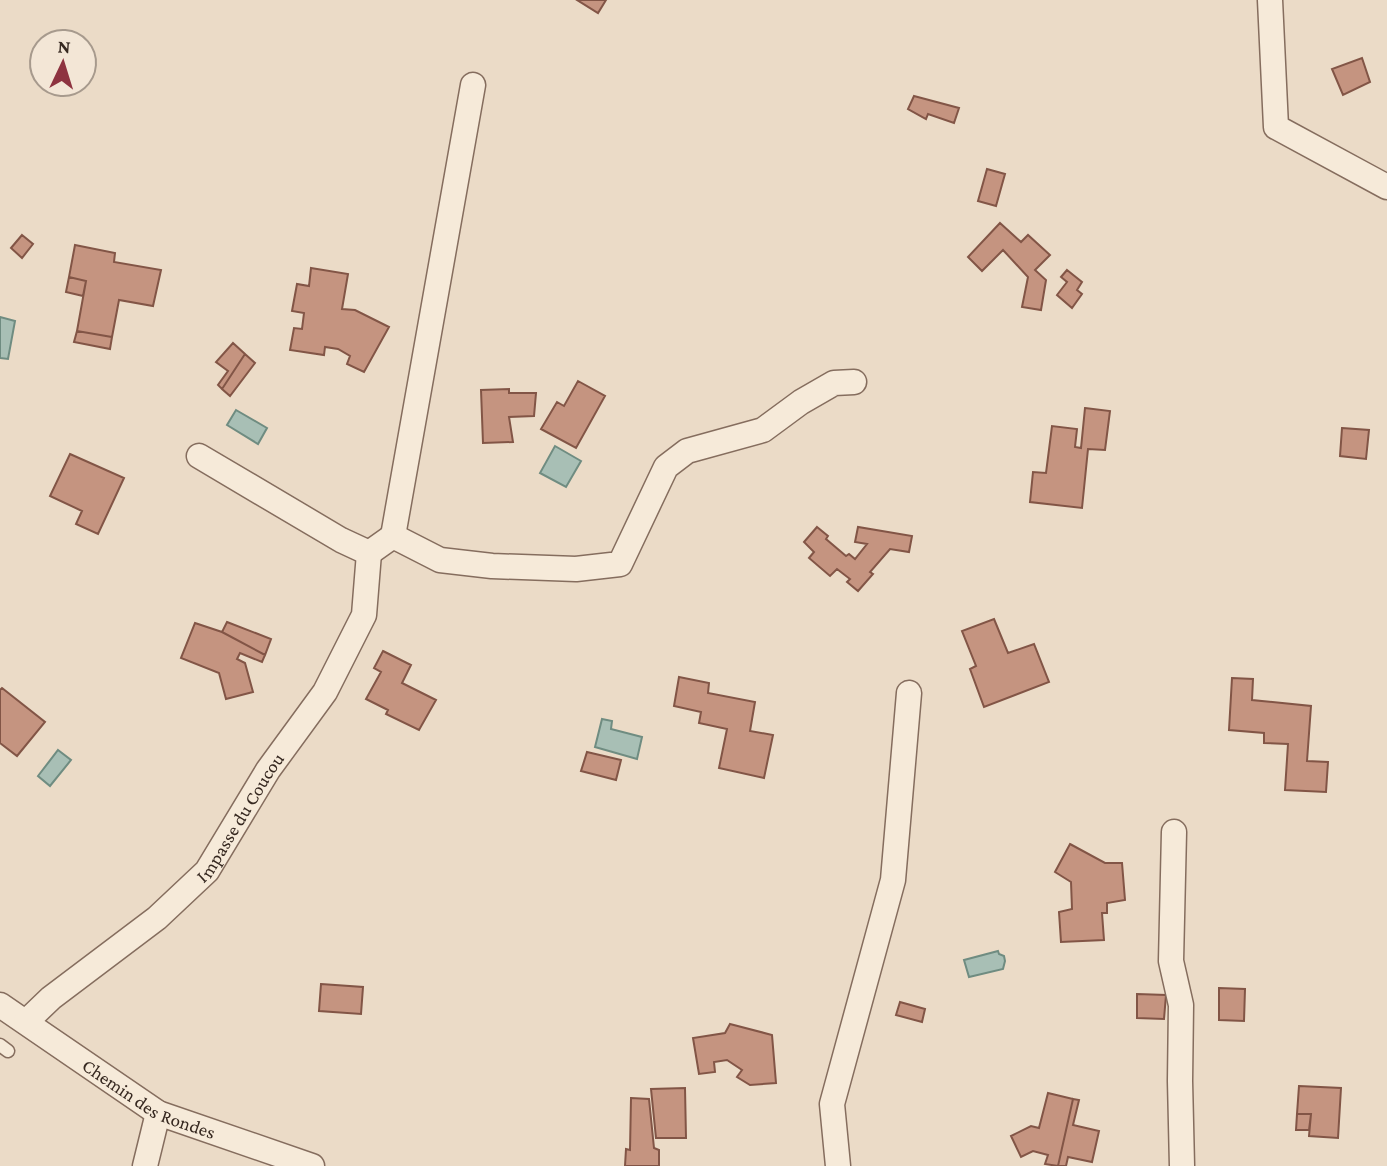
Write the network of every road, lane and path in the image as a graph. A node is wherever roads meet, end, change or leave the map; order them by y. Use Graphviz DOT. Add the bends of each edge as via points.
graph roads {
  1 [pos="1270,0"];
  2 [pos="473,85"];
  3 [pos="1387,187"];
  4 [pos="854,382"];
  5 [pos="199,456"];
  6 [pos="393,536"];
  7 [pos="369,553"];
  8 [pos="909,693"];
  9 [pos="1174,832"];
  10 [pos="0,1005"];
  11 [pos="26,1022"];
  12 [pos="158,1113"];
  13 [pos="145,1166"];
  14 [pos="312,1166"];
  15 [pos="838,1166"];
  16 [pos="1182,1166"];
  1 -- 3 [label="street" via="1276,127"];
  2 -- 6 [label="street"];
  4 -- 6 [label="street" via="835,383 763,430 687,451 666,467 620,564 576,569 440,560"];
  5 -- 7 [label="street"];
  6 -- 7 [label="street"];
  7 -- 11 [label="street, Impasse du Coucou" via="364,615 325,692 268,770 207,871 157,918"];
  8 -- 15 [label="street" via="893,880 832,1104"];
  9 -- 16 [label="street" via="1171,961 1181,1005"];
  10 -- 11 [label="street, Chemin des Rondes"];
  11 -- 12 [label="street, Chemin des Rondes"];
  12 -- 13 [label="street"];
  12 -- 14 [label="street, Chemin des Rondes"];
}
